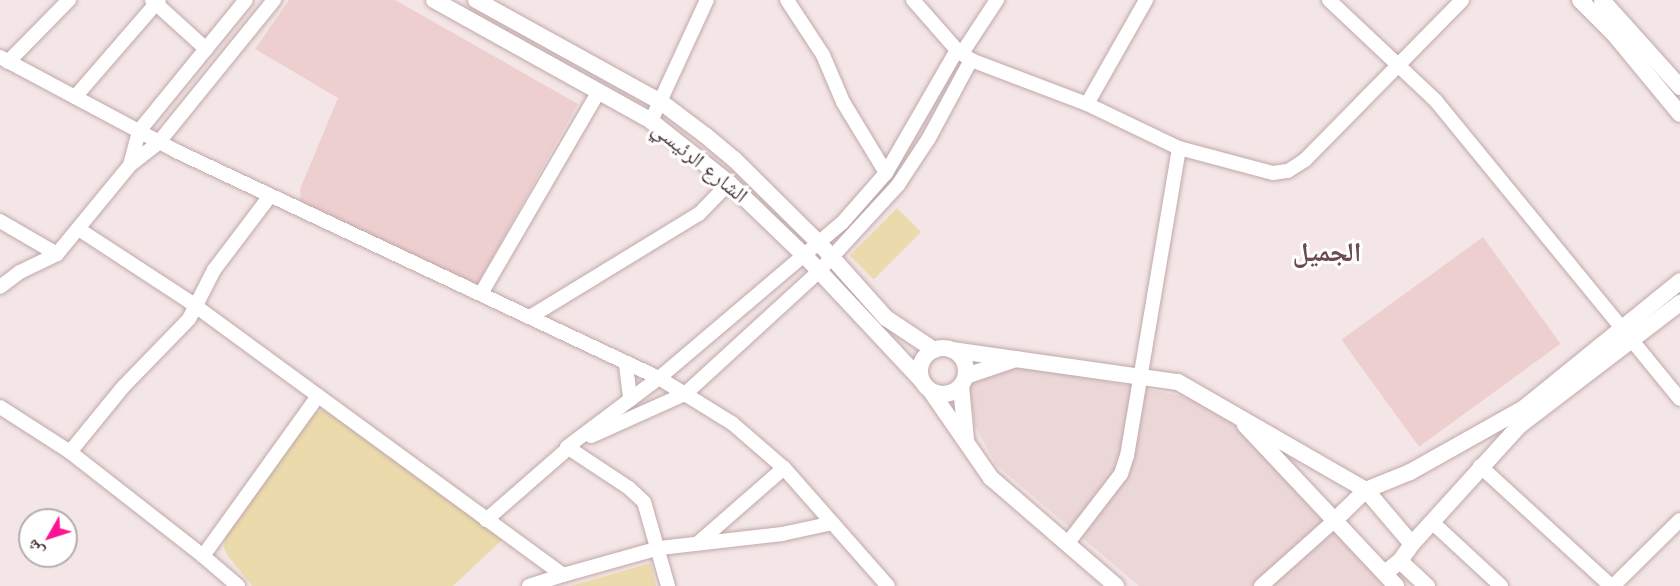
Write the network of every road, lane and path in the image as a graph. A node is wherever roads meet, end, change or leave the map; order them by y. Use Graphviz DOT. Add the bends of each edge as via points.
graph roads {
  1 [pos="69,0"];
  2 [pos="246,0"];
  3 [pos="274,0"];
  4 [pos="476,0"];
  5 [pos="707,0"];
  6 [pos="787,0"];
  7 [pos="914,0"];
  8 [pos="998,0"];
  9 [pos="1146,0"];
  10 [pos="1329,0"];
  11 [pos="1462,0"];
  12 [pos="1580,0"];
  13 [pos="1602,0"];
  14 [pos="156,1"];
  15 [pos="436,1"];
  16 [pos="206,49"];
  17 [pos="963,54"];
  18 [pos="4,59"];
  19 [pos="1400,65"];
  20 [pos="1680,87"];
  21 [pos="598,93"];
  22 [pos="75,97"];
  23 [pos="662,102"];
  24 [pos="1087,104"];
  25 [pos="1680,114"];
  26 [pos="651,121"];
  27 [pos="139,131"];
  28 [pos="159,142"];
  29 [pos="1179,148"];
  30 [pos="130,165"];
  31 [pos="886,173"];
  32 [pos="729,183"];
  33 [pos="270,196"];
  34 [pos="0,221"];
  35 [pos="80,230"];
  36 [pos="826,250"];
  37 [pos="57,254"];
  38 [pos="806,256"];
  39 [pos="819,271"];
  40 [pos="1680,281"];
  41 [pos="0,287"];
  42 [pos="482,292"];
  43 [pos="1680,303"];
  44 [pos="197,308"];
  45 [pos="530,317"];
  46 [pos="1620,328"];
  47 [pos="1631,342"];
  48 [pos="934,350"];
  49 [pos="952,350"];
  50 [pos="1020,358"];
  51 [pos="626,365"];
  52 [pos="1142,377"];
  53 [pos="659,378"];
  54 [pos="963,381"];
  55 [pos="926,385"];
  56 [pos="685,394"];
  57 [pos="318,396"];
  58 [pos="1680,399"];
  59 [pos="630,400"];
  60 [pos="0,407"];
  61 [pos="1230,409"];
  62 [pos="966,444"];
  63 [pos="567,447"];
  64 [pos="70,452"];
  65 [pos="1480,466"];
  66 [pos="784,468"];
  67 [pos="1366,490"];
  68 [pos="486,520"];
  69 [pos="1335,520"];
  70 [pos="1680,520"];
  71 [pos="1432,522"];
  72 [pos="833,523"];
  73 [pos="698,543"];
  74 [pos="1067,544"];
  75 [pos="1412,544"];
  76 [pos="660,548"];
  77 [pos="203,556"];
  78 [pos="1400,561"];
  79 [pos="1385,573"];
  80 [pos="563,575"];
  81 [pos="238,586"];
  82 [pos="529,586"];
  83 [pos="668,586"];
  84 [pos="888,586"];
  85 [pos="1116,586"];
  86 [pos="1261,586"];
  87 [pos="1396,586"];
  88 [pos="1427,586"];
  89 [pos="1501,586"];
  90 [pos="1612,586"];
  1 -- 18 [label="street"];
  2 -- 16 [label="street"];
  3 -- 28 [label="street"];
  4 -- 23 [label="street, الشارع الرئيسي"];
  5 -- 23 [label="street"];
  6 -- 31 [label="street" via="823,55 843,102"];
  7 -- 17 [label="street"];
  8 -- 17 [label="street"];
  9 -- 24 [label="street"];
  10 -- 19 [label="street"];
  11 -- 19 [label="street"];
  12 -- 25 [label="street" via="1613,33"];
  13 -- 20 [label="street"];
  14 -- 16 [label="street"];
  14 -- 22 [label="street"];
  15 -- 21 [label="street, الشارع الرئيسي"];
  16 -- 27 [label="street"];
  17 -- 24 [label="street"];
  17 -- 31 [label="street"];
  17 -- 36 [label="street" via="930,138 898,185"];
  18 -- 22 [label="street"];
  19 -- 29 [label="street" via="1305,160 1288,171 1258,171"];
  19 -- 46 [label="street" via="1455,123"];
  21 -- 26 [label="street, الشارع الرئيسي"];
  21 -- 42 [label="street"];
  22 -- 27 [label="street"];
  23 -- 26 [label="street"];
  23 -- 36 [label="street, الشارع الرئيسي" via="735,159"];
  24 -- 29 [label="street"];
  26 -- 32 [label="street, الشارع الرئيسي"];
  27 -- 28 [label="street"];
  27 -- 30 [label="street"];
  28 -- 30 [label="street"];
  28 -- 33 [label="street"];
  29 -- 52 [label="street"];
  30 -- 35 [label="street"];
  31 -- 36 [label="street"];
  32 -- 38 [label="street, الشارع الرئيسي"];
  32 -- 45 [label="street" via="699,214"];
  33 -- 42 [label="street"];
  33 -- 44 [label="street" via="214,270"];
  34 -- 37 [label="street"];
  35 -- 37 [label="street"];
  35 -- 44 [label="street"];
  36 -- 38 [label="street"];
  36 -- 39 [label="street"];
  36 -- 48 [label="street, الشارع الرئيسي" via="886,318"];
  37 -- 41 [label="street"];
  38 -- 39 [label="street, الشارع الرئيسي"];
  38 -- 53 [label="street"];
  39 -- 55 [label="street, الشارع الرئيسي"];
  39 -- 56 [label="street"];
  40 -- 46 [label="street"];
  42 -- 45 [label="street"];
  43 -- 47 [label="street"];
  44 -- 57 [label="street"];
  44 -- 64 [label="street" via="123,387"];
  45 -- 51 [label="street"];
  46 -- 47 [label="street"];
  46 -- 67 [label="street" via="1524,408 1410,472"];
  47 -- 58 [label="street"];
  47 -- 65 [label="street" via="1519,426"];
  48 -- 49 [label="street"];
  48 -- 55 [label="street" via="921,364"];
  49 -- 50 [label="street"];
  49 -- 54 [label="street" via="962,358"];
  50 -- 52 [label="street"];
  50 -- 54 [label="street"];
  51 -- 53 [label="street"];
  51 -- 59 [label="street"];
  52 -- 61 [label="street" via="1178,382"];
  52 -- 74 [label="street" via="1122,474"];
  53 -- 56 [label="street"];
  53 -- 59 [label="street"];
  54 -- 55 [label="street" via="942,394"];
  54 -- 62 [label="street"];
  55 -- 62 [label="street, الشارع الرئيسي"];
  56 -- 63 [label="street"];
  56 -- 66 [label="street" via="732,423"];
  57 -- 68 [label="street"];
  57 -- 77 [label="street"];
  59 -- 63 [label="street"];
  60 -- 64 [label="street"];
  61 -- 67 [label="street"];
  61 -- 69 [label="street"];
  62 -- 74 [label="street, الشارع الرئيسي" via="990,478"];
  63 -- 68 [label="street"];
  63 -- 76 [label="street" via="637,495 650,512"];
  64 -- 77 [label="street"];
  65 -- 71 [label="street"];
  65 -- 90 [label="street"];
  66 -- 72 [label="street"];
  66 -- 73 [label="street"];
  67 -- 69 [label="street"];
  67 -- 75 [label="street"];
  68 -- 80 [label="street"];
  69 -- 79 [label="street"];
  69 -- 86 [label="street"];
  70 -- 90 [label="street"];
  71 -- 75 [label="street"];
  71 -- 89 [label="street"];
  72 -- 73 [label="street" via="782,534"];
  72 -- 84 [label="street"];
  73 -- 76 [label="street"];
  74 -- 85 [label="street, الشارع الرئيسي"];
  75 -- 78 [label="street"];
  76 -- 80 [label="street"];
  76 -- 83 [label="street"];
  77 -- 81 [label="street"];
  78 -- 79 [label="street"];
  78 -- 88 [label="street"];
  79 -- 87 [label="street"];
  80 -- 82 [label="street"];
}
